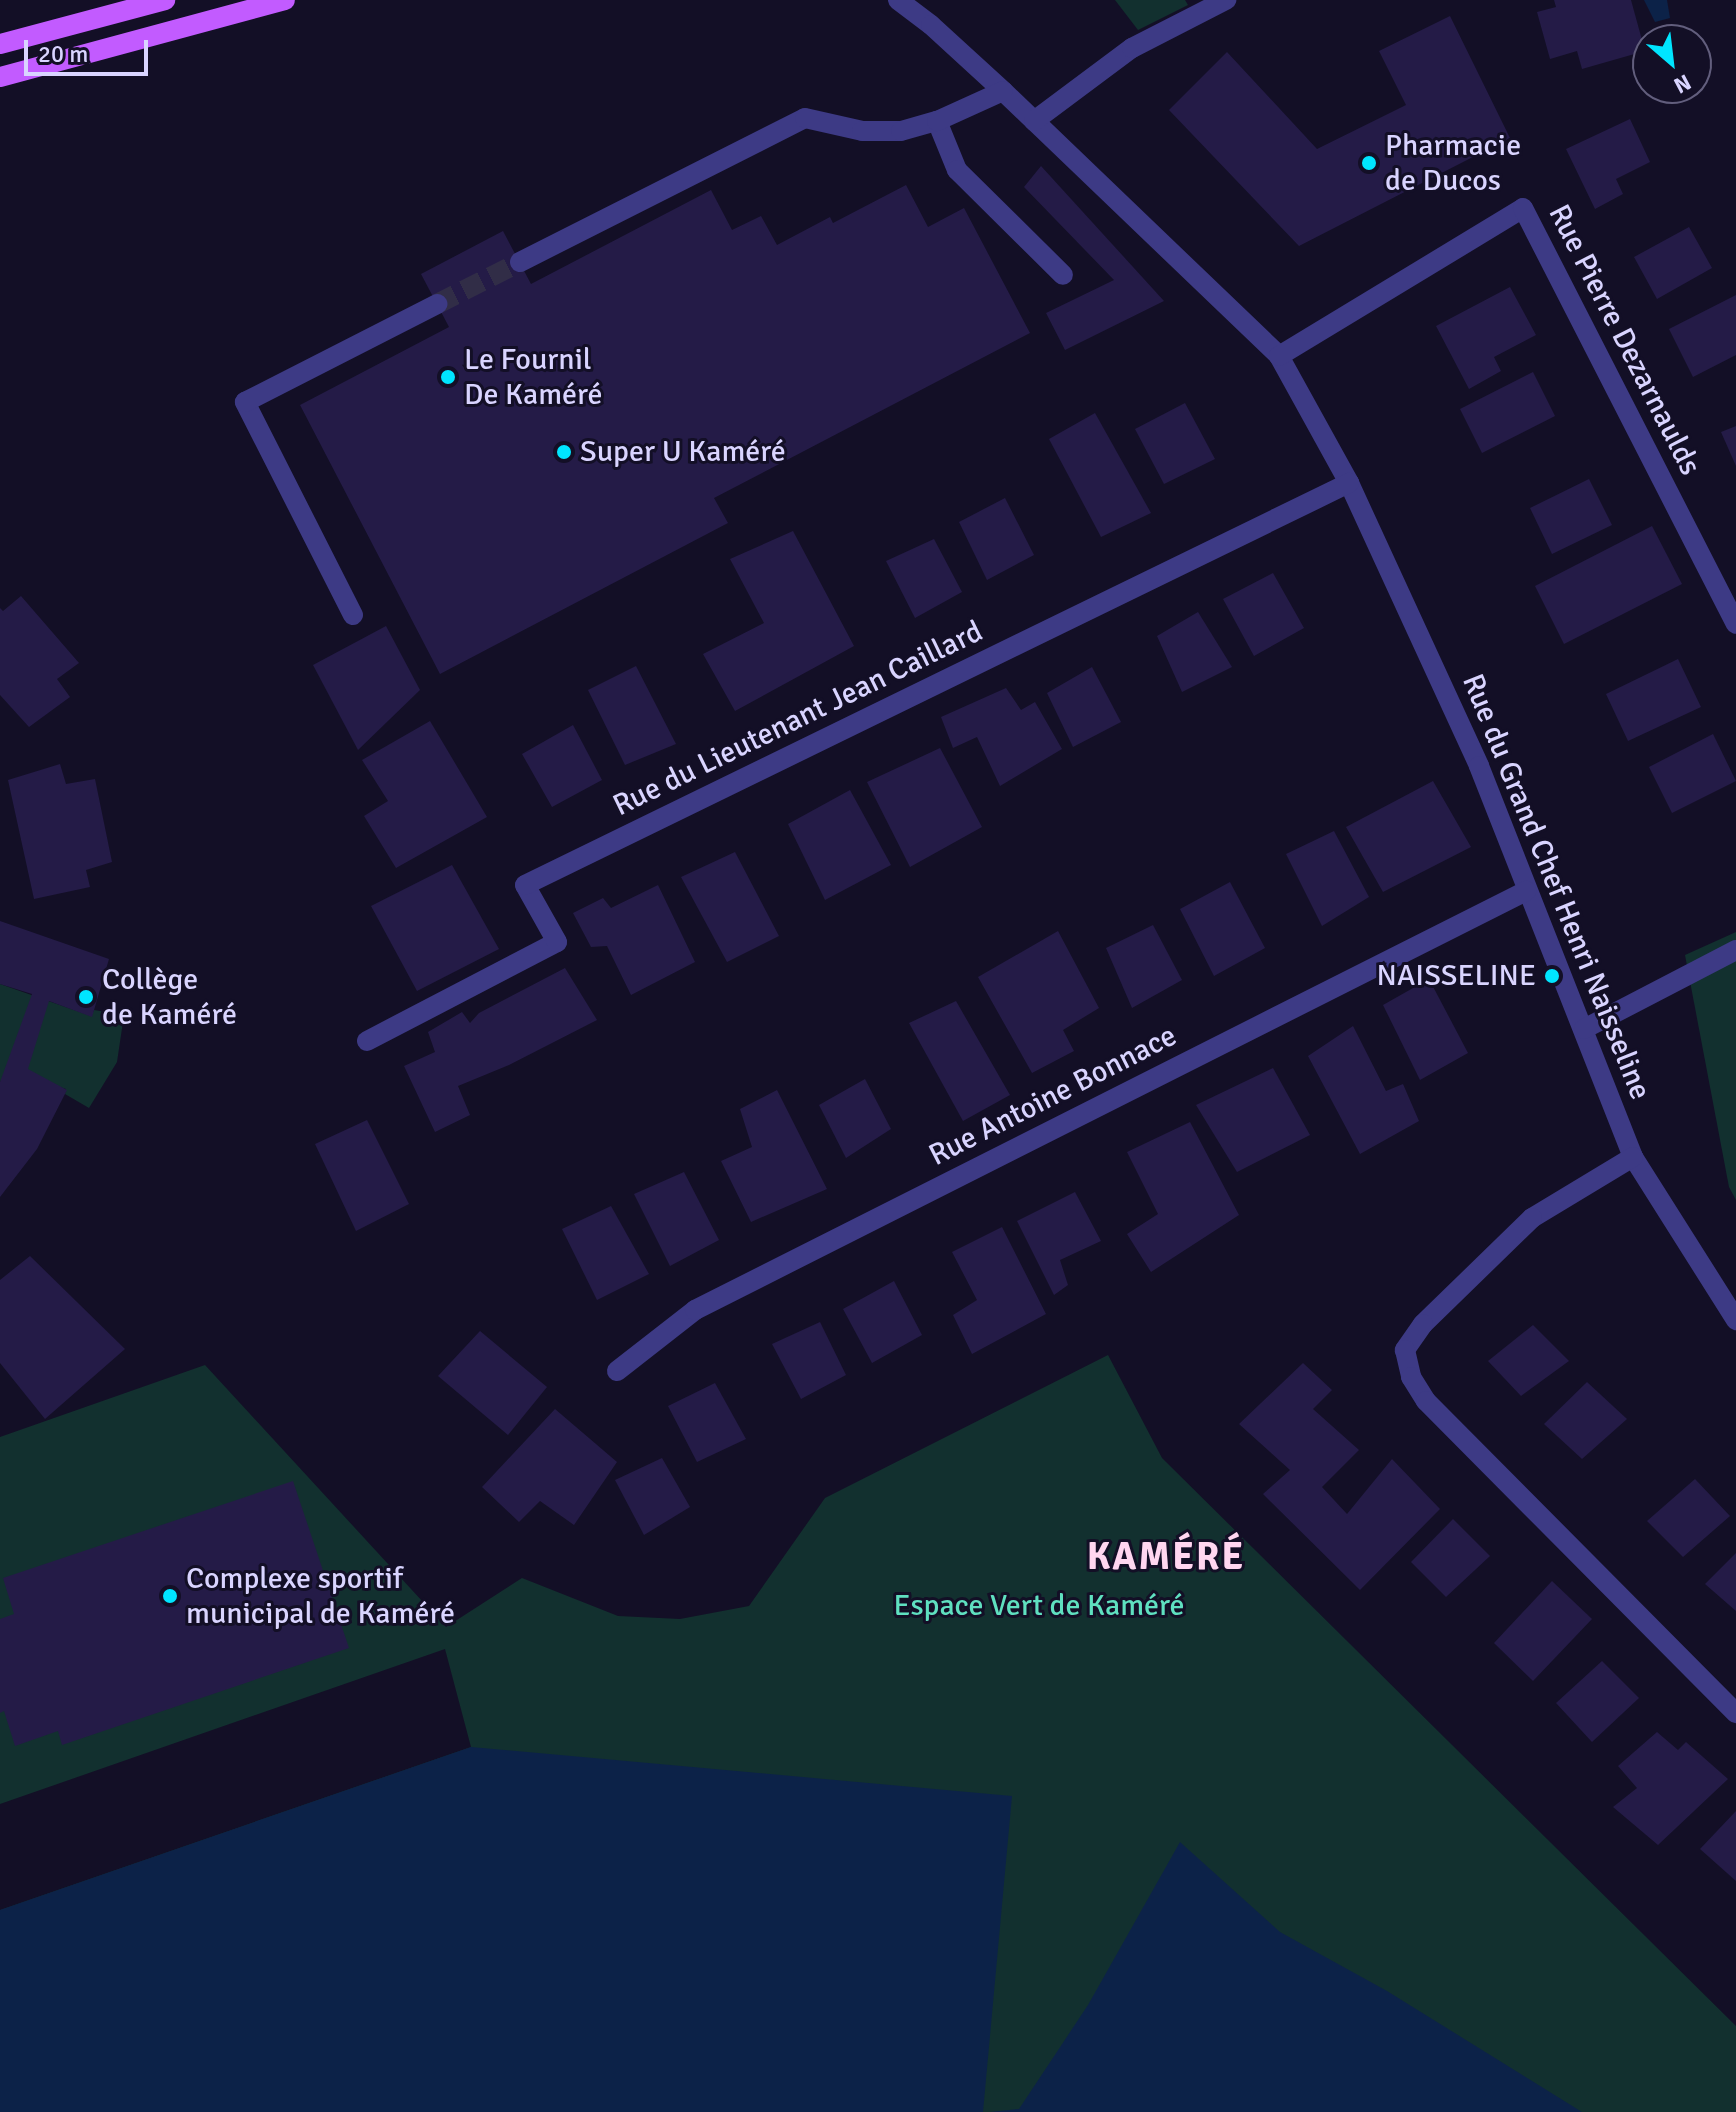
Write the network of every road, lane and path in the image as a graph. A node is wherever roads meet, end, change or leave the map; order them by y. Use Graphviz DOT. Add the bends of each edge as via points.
graph roads {
  1 [pos="165,0"];
  2 [pos="285,0"];
  3 [pos="898,0"];
  4 [pos="923,0"];
  5 [pos="1226,0"];
  6 [pos="931,25"];
  7 [pos="0,44"];
  8 [pos="0,77"];
  9 [pos="1003,91"];
  10 [pos="937,121"];
  11 [pos="1034,121"];
  12 [pos="520,262"];
  13 [pos="1063,275"];
  14 [pos="437,304"];
  15 [pos="1279,356"];
  16 [pos="1349,483"];
  17 [pos="353,615"];
  18 [pos="1736,624"];
  19 [pos="1526,891"];
  20 [pos="1736,950"];
  21 [pos="1584,1029"];
  22 [pos="367,1041"];
  23 [pos="1633,1157"];
  24 [pos="1736,1320"];
  25 [pos="617,1371"];
  26 [pos="1736,1713"];
  1 -- 7 [label="main road"];
  2 -- 8 [label="main road"];
  3 -- 6 [label="street, Rue du Grand Chef Henri Naisseline"];
  4 -- 6 [label="street, Rue du Grand Chef Henri Naisseline"];
  5 -- 11 [label="street" via="1132,48"];
  6 -- 9 [label="street, Rue du Grand Chef Henri Naisseline"];
  9 -- 10 [label="street"];
  9 -- 11 [label="street, Rue du Grand Chef Henri Naisseline"];
  10 -- 12 [label="street" via="901,131 862,131 805,118"];
  10 -- 13 [label="street" via="957,170"];
  11 -- 15 [label="street, Rue du Grand Chef Henri Naisseline"];
  14 -- 17 [label="street" via="245,402"];
  15 -- 16 [label="street, Rue du Grand Chef Henri Naisseline"];
  15 -- 18 [label="street, Rue Pierre Dezarnaulds" via="1523,208"];
  16 -- 19 [label="street, Rue du Grand Chef Henri Naisseline" via="1479,766"];
  16 -- 22 [label="street, Rue du Lieutenant Jean Caillard" via="525,885 557,942"];
  19 -- 21 [label="street, Rue du Grand Chef Henri Naisseline"];
  19 -- 25 [label="street, Rue Antoine Bonnace" via="695,1310"];
  20 -- 21 [label="street"];
  21 -- 23 [label="street, Rue du Grand Chef Henri Naisseline"];
  23 -- 24 [label="street, Rue du Grand Chef Henri Naisseline"];
  23 -- 26 [label="street" via="1532,1218 1423,1324 1405,1350 1411,1377 1426,1401"];
}
